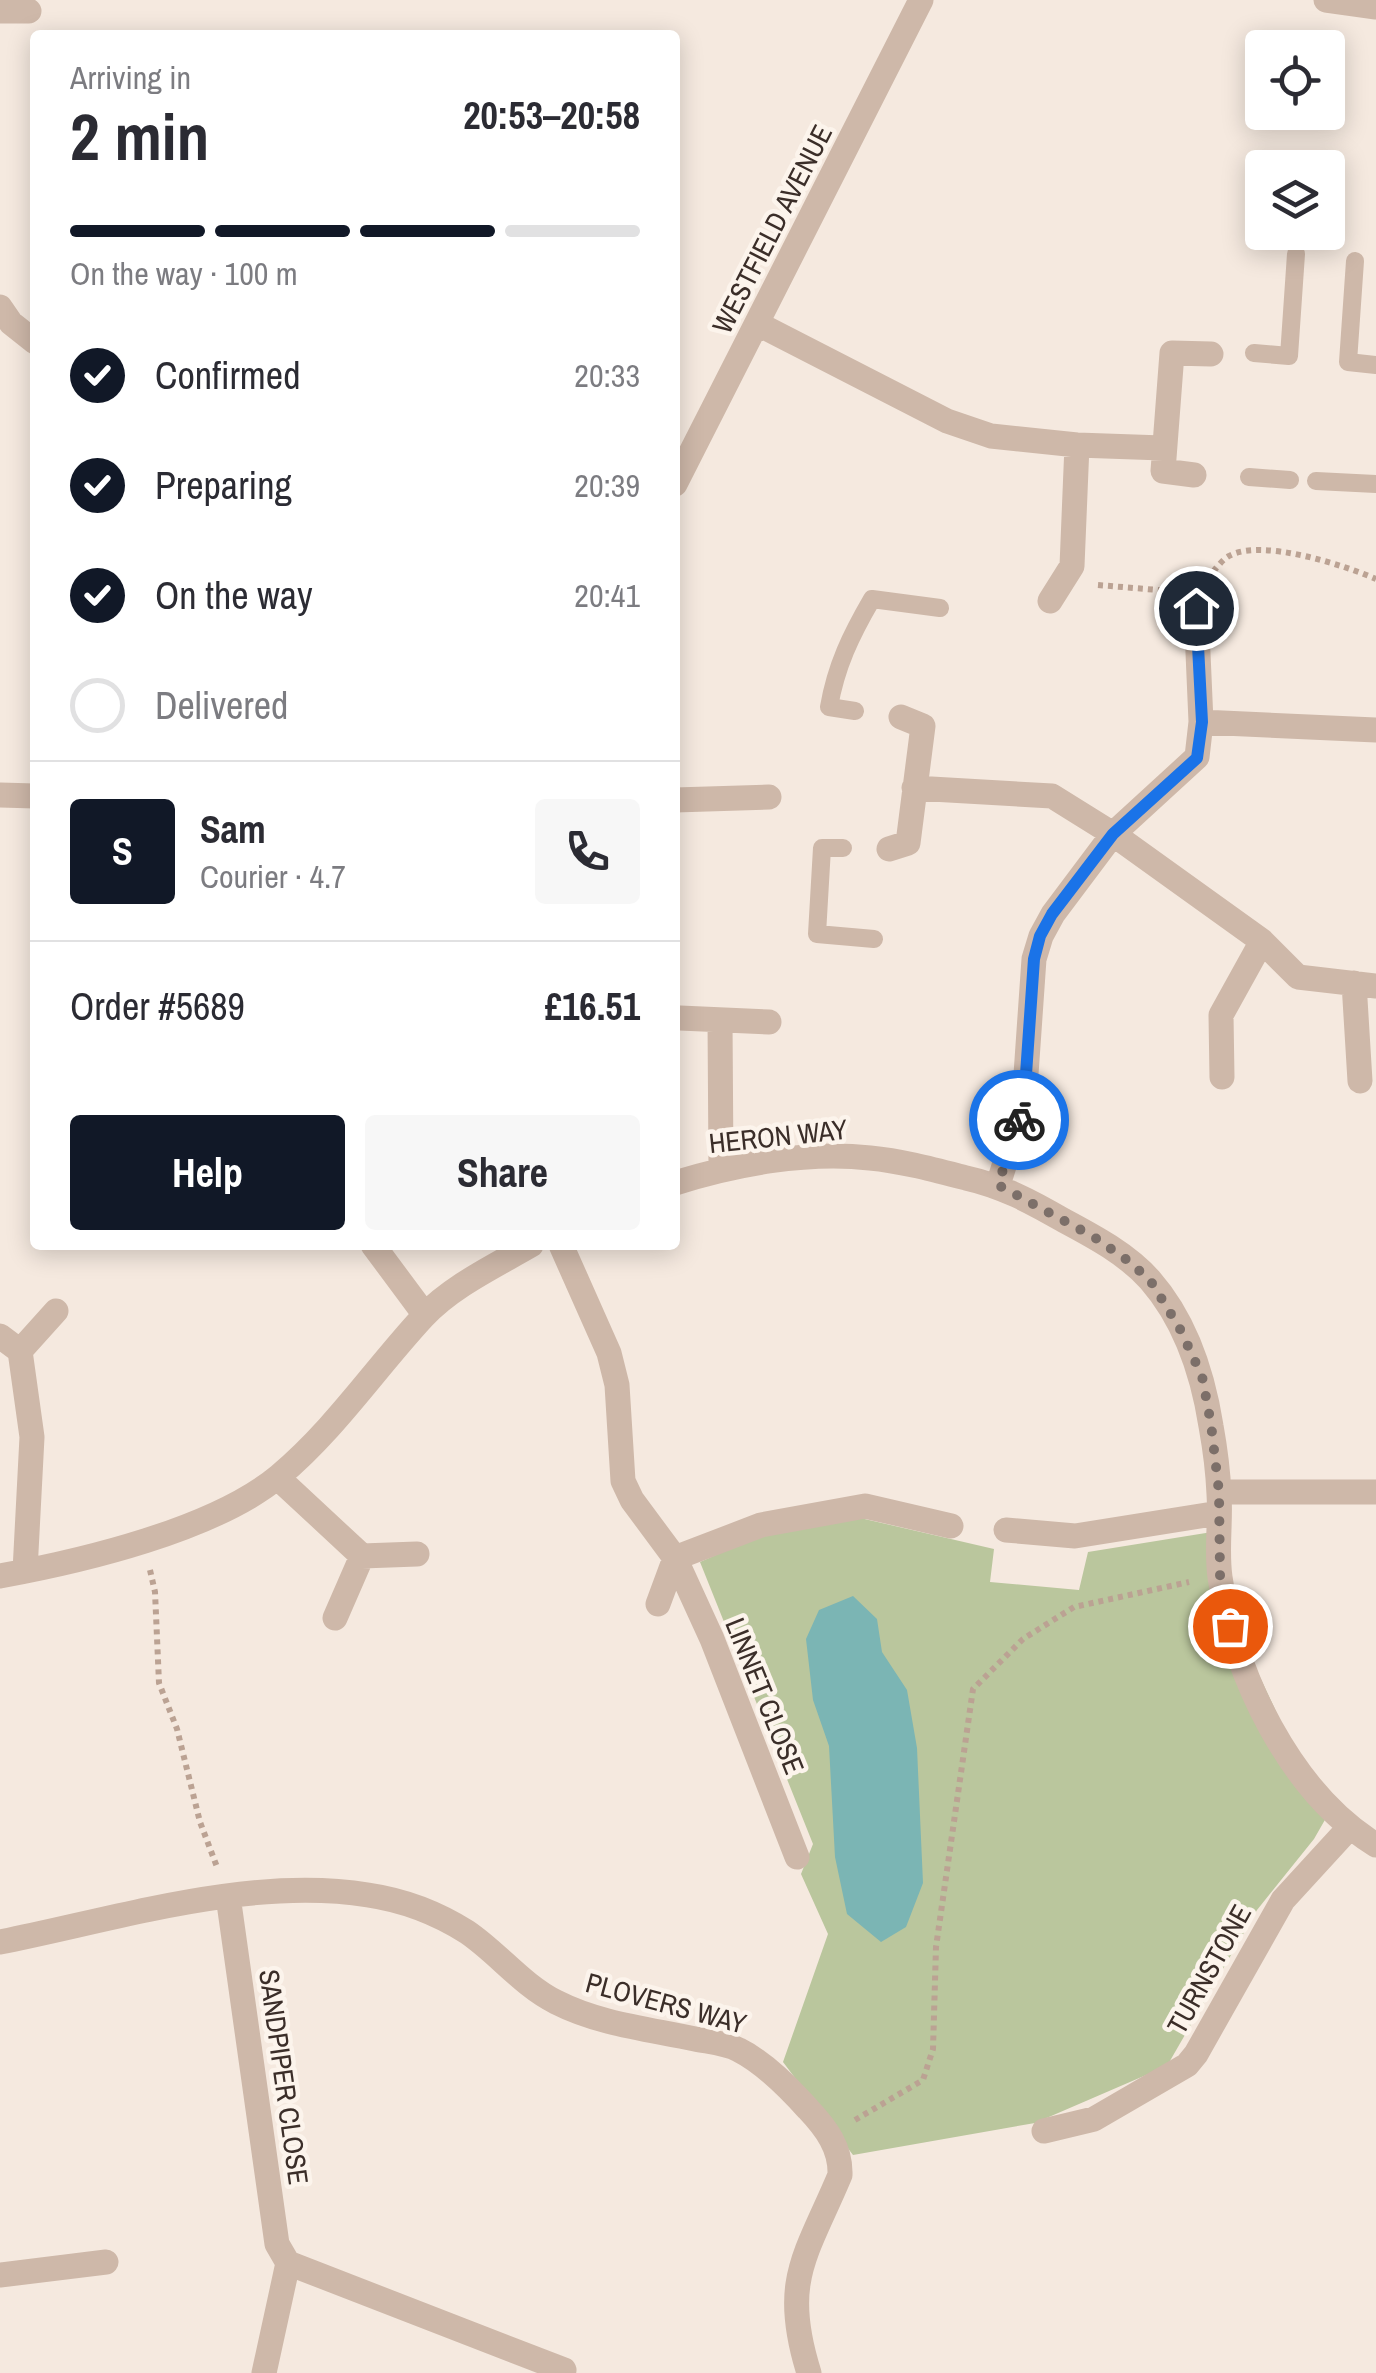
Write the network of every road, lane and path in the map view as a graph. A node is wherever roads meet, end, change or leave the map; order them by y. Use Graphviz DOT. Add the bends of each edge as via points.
graph roads {
  1 [pos="920,0"];
  2 [pos="1326,0"];
  3 [pos="1376,7"];
  4 [pos="29,11"];
  5 [pos="0,12"];
  6 [pos="1296,254"];
  7 [pos="1356,261"];
  8 [pos="0,307"];
  9 [pos="758,324"];
  10 [pos="30,338"];
  11 [pos="1211,354"];
  12 [pos="1254,354"];
  13 [pos="1376,365"];
  14 [pos="1077,445"];
  15 [pos="1163,448"];
  16 [pos="680,474"];
  17 [pos="1194,475"];
  18 [pos="1249,476"];
  19 [pos="1290,480"];
  20 [pos="1316,480"];
  21 [pos="1376,484"];
  22 [pos="1072,566"];
  23 [pos="1376,579"];
  24 [pos="1173,592"];
  25 [pos="1199,596"];
  26 [pos="1050,601"];
  27 [pos="940,608"];
  28 [pos="855,711"];
  29 [pos="900,718"];
  30 [pos="1202,722"];
  31 [pos="1376,730"];
  32 [pos="914,788"];
  33 [pos="0,795"];
  34 [pos="30,796"];
  35 [pos="769,798"];
  36 [pos="680,800"];
  37 [pos="1113,834"];
  38 [pos="843,848"];
  39 [pos="889,850"];
  40 [pos="874,939"];
  41 [pos="1262,942"];
  42 [pos="1365,984"];
  43 [pos="680,1018"];
  44 [pos="720,1020"];
  45 [pos="769,1022"];
  46 [pos="1222,1077"];
  47 [pos="1360,1081"];
  48 [pos="722,1168"];
  49 [pos="680,1181"];
  50 [pos="998,1185"];
  51 [pos="378,1250"];
  52 [pos="522,1250"];
  53 [pos="563,1250"];
  54 [pos="56,1311"];
  55 [pos="425,1315"];
  56 [pos="10,1344"];
  57 [pos="278,1478"];
  58 [pos="1376,1492"];
  59 [pos="1219,1503"];
  60 [pos="951,1526"];
  61 [pos="1006,1530"];
  62 [pos="142,1541"];
  63 [pos="417,1554"];
  64 [pos="362,1556"];
  65 [pos="674,1558"];
  66 [pos="13,1574"];
  67 [pos="1220,1575"];
  68 [pos="658,1604"];
  69 [pos="336,1618"];
  70 [pos="1349,1828"];
  71 [pos="1376,1845"];
  72 [pos="796,1857"];
  73 [pos="228,1896"];
  74 [pos="0,1942"];
  75 [pos="1044,2131"];
  76 [pos="830,2134"];
  77 [pos="106,2262"];
  78 [pos="288,2263"];
  79 [pos="0,2275"];
  80 [pos="564,2370"];
  81 [pos="264,2373"];
  82 [pos="809,2373"];
  1 -- 9 [label="street, WESTFIELD AVENUE"];
  2 -- 3 [label="street"];
  4 -- 5 [label="street"];
  6 -- 12 [label="lane" via="1289,356"];
  7 -- 13 [label="lane" via="1348,362"];
  8 -- 10 [label="street"];
  9 -- 14 [label="street" via="947,421 1008,440"];
  9 -- 16 [label="street, WESTFIELD AVENUE"];
  11 -- 15 [label="street" via="1172,353"];
  14 -- 15 [label="street"];
  14 -- 22 [label="street"];
  15 -- 17 [label="street" via="1163,471"];
  18 -- 19 [label="lane"];
  20 -- 21 [label="lane"];
  22 -- 24 [label="path" via="1094,585"];
  22 -- 26 [label="street"];
  23 -- 25 [label="path" via="1312,558 1258,550 1229,556"];
  25 -- 30 [label="street"];
  27 -- 28 [label="lane" via="872,599 834,675 828,707"];
  29 -- 32 [label="street" via="923,726"];
  30 -- 31 [label="street"];
  30 -- 37 [label="street" via="1197,758"];
  32 -- 37 [label="street" via="1052,796"];
  32 -- 39 [label="street" via="908,843"];
  33 -- 34 [label="street"];
  35 -- 36 [label="street"];
  37 -- 41 [label="street"];
  37 -- 50 [label="street" via="1040,936 1024,1103"];
  38 -- 40 [label="lane" via="822,848 816,934"];
  41 -- 42 [label="street" via="1298,976"];
  41 -- 46 [label="street" via="1221,1015"];
  42 -- 47 [label="street"];
  43 -- 44 [label="street"];
  44 -- 45 [label="street"];
  44 -- 48 [label="street"];
  48 -- 49 [label="street, HERON WAY"];
  48 -- 50 [label="street, HERON WAY" via="867,1157"];
  50 -- 59 [label="street, HERON WAY" via="1094,1237 1150,1280 1202,1376"];
  51 -- 55 [label="street"];
  52 -- 55 [label="street"];
  53 -- 65 [label="street, LINNET CLOSE" via="613,1369 623,1481"];
  54 -- 56 [label="street"];
  55 -- 57 [label="street" via="330,1428"];
  56 -- 66 [label="street" via="32,1437"];
  57 -- 62 [label="street"];
  57 -- 64 [label="street"];
  58 -- 59 [label="street"];
  59 -- 61 [label="street" via="1074,1536"];
  59 -- 67 [label="street, HERON WAY"];
  60 -- 65 [label="street" via="865,1506 761,1525"];
  62 -- 66 [label="street"];
  62 -- 73 [label="path" via="155,1592 158,1683"];
  63 -- 64 [label="street"];
  64 -- 69 [label="street"];
  65 -- 68 [label="street"];
  65 -- 72 [label="street, LINNET CLOSE"];
  67 -- 70 [label="street, HERON WAY" via="1256,1703 1295,1764"];
  67 -- 76 [label="path" via="1074,1607 1023,1639 973,1689 923,2080"];
  70 -- 71 [label="street, HERON WAY"];
  70 -- 75 [label="street, TURNSTONE" via="1274,1913 1187,2065 1094,2119"];
  73 -- 74 [label="street, PLOVERS WAY"];
  73 -- 76 [label="street, PLOVERS WAY" via="366,1895 438,1916 552,2000 584,2015 737,2049 794,2094"];
  73 -- 78 [label="street, SANDPIPER CLOSE" via="277,2244"];
  76 -- 82 [label="street" via="840,2174 795,2294"];
  77 -- 79 [label="street"];
  78 -- 80 [label="street"];
  78 -- 81 [label="street, SANDPIPER CLOSE"];
}
